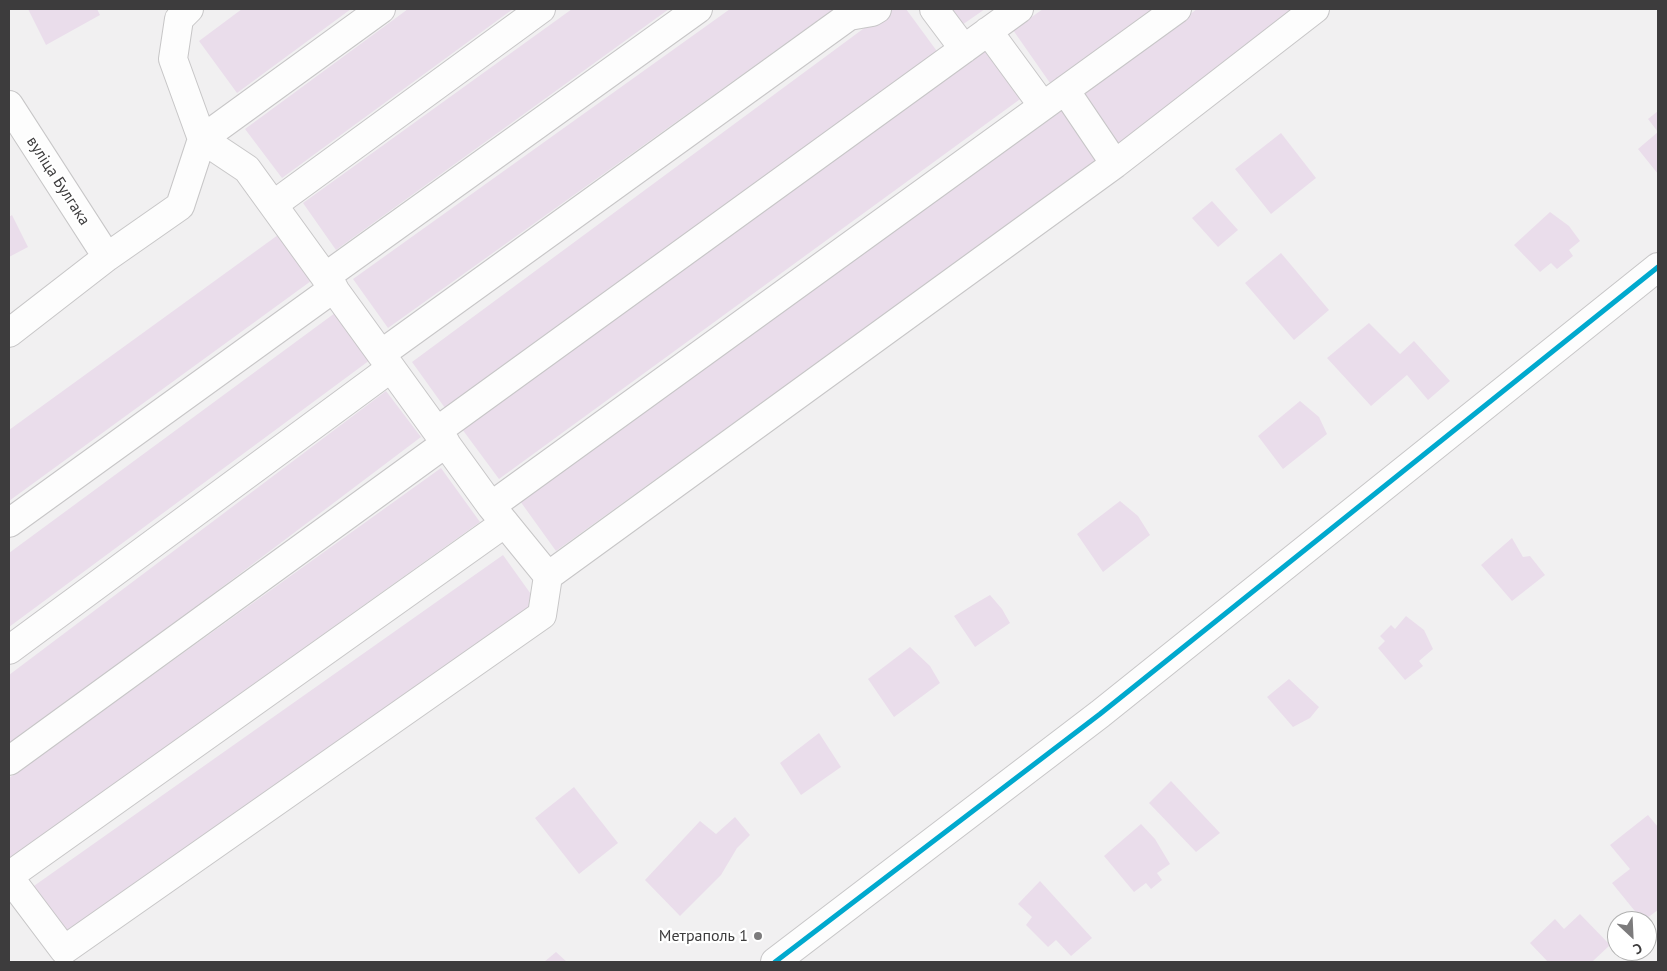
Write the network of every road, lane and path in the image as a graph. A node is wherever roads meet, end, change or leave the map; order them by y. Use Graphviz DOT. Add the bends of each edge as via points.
graph roads {
  1 [pos="189,9"];
  2 [pos="381,9"];
  3 [pos="541,9"];
  4 [pos="698,9"];
  5 [pos="877,9"];
  6 [pos="934,9"];
  7 [pos="1019,9"];
  8 [pos="1176,9"];
  9 [pos="1315,9"];
  10 [pos="988,31"];
  11 [pos="964,49"];
  12 [pos="1065,90"];
  13 [pos="9,105"];
  14 [pos="1043,106"];
  15 [pos="202,140"];
  16 [pos="1115,164"];
  17 [pos="273,205"];
  18 [pos="107,257"];
  19 [pos="1658,268"];
  20 [pos="329,282"];
  21 [pos="9,332"];
  22 [pos="386,361"];
  23 [pos="442,438"];
  24 [pos="498,515"];
  25 [pos="9,523"];
  26 [pos="548,576"];
  27 [pos="9,650"];
  28 [pos="9,761"];
  29 [pos="9,877"];
  30 [pos="775,962"];
  1 -- 15 [label="street" via="179,19 173,59"];
  2 -- 15 [label="street"];
  3 -- 17 [label="street"];
  4 -- 20 [label="street"];
  5 -- 22 [label="street" via="849,16"];
  6 -- 11 [label="street"];
  7 -- 10 [label="street"];
  8 -- 12 [label="street"];
  9 -- 16 [label="street"];
  10 -- 11 [label="street"];
  10 -- 14 [label="street"];
  11 -- 23 [label="street"];
  12 -- 14 [label="street"];
  12 -- 16 [label="street"];
  13 -- 18 [label="street, вуліца Булгака"];
  14 -- 24 [label="street"];
  15 -- 17 [label="street" via="247,169"];
  15 -- 18 [label="street" via="180,206"];
  16 -- 26 [label="street"];
  17 -- 20 [label="street"];
  18 -- 21 [label="street"];
  19 -- 30 [label="street" via="1100,714"];
  20 -- 22 [label="street"];
  20 -- 25 [label="street"];
  22 -- 23 [label="street"];
  22 -- 27 [label="street"];
  23 -- 24 [label="street"];
  23 -- 28 [label="street"];
  24 -- 26 [label="street"];
  24 -- 29 [label="street"];
  26 -- 29 [label="street" via="542,615 64,950"];
}
